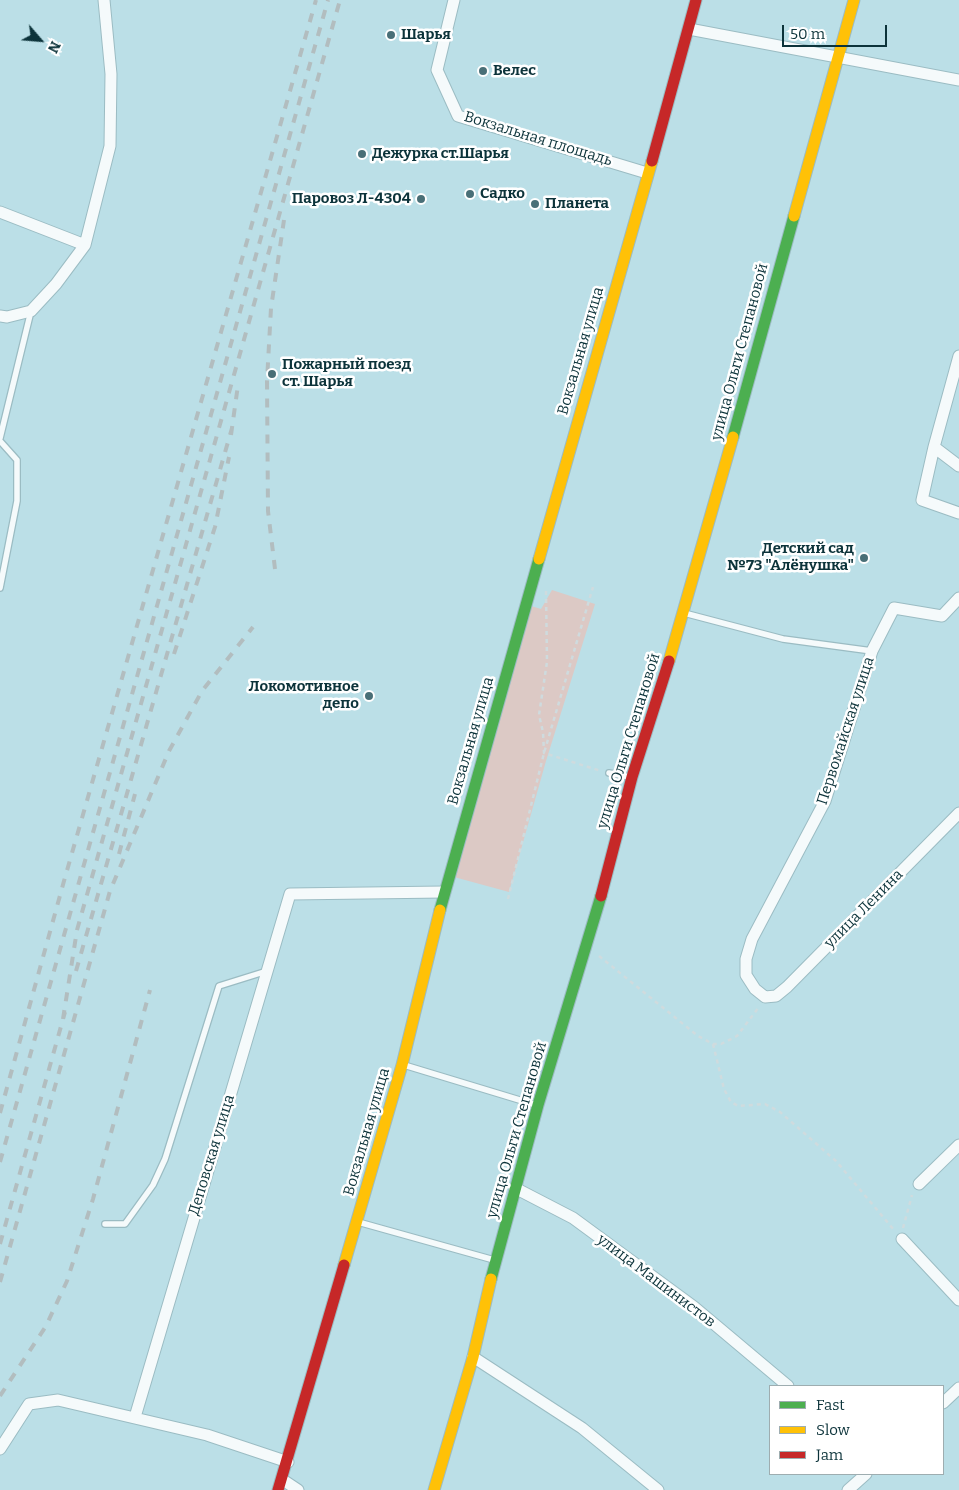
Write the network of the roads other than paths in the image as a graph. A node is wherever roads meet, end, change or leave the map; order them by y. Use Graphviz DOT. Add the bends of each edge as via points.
graph roads {
  1 [pos="104,0"];
  2 [pos="454,0"];
  3 [pos="696,0"];
  4 [pos="854,0"];
  5 [pos="689,29"];
  6 [pos="837,59"];
  7 [pos="959,80"];
  8 [pos="647,173"];
  9 [pos="0,212"];
  10 [pos="85,245"];
  11 [pos="31,312"];
  12 [pos="0,316"];
  13 [pos="959,356"];
  14 [pos="0,439"];
  15 [pos="934,447"];
  16 [pos="959,466"];
  17 [pos="959,513"];
  18 [pos="0,588"];
  19 [pos="959,598"];
  20 [pos="684,613"];
  21 [pos="872,651"];
  22 [pos="609,773"];
  23 [pos="632,777"];
  24 [pos="959,813"];
  25 [pos="444,892"];
  26 [pos="267,971"];
  27 [pos="765,997"];
  28 [pos="402,1064"];
  29 [pos="538,1105"];
  30 [pos="959,1145"];
  31 [pos="919,1184"];
  32 [pos="515,1188"];
  33 [pos="356,1222"];
  34 [pos="105,1224"];
  35 [pos="902,1239"];
  36 [pos="496,1260"];
  37 [pos="959,1300"];
  38 [pos="473,1357"];
  39 [pos="787,1385"];
  40 [pos="959,1388"];
  41 [pos="944,1402"];
  42 [pos="134,1417"];
  43 [pos="0,1449"];
  44 [pos="288,1462"];
  45 [pos="865,1475"];
  46 [pos="281,1485"];
  47 [pos="298,1490"];
  48 [pos="434,1490"];
  49 [pos="658,1490"];
  50 [pos="848,1490"];
  1 -- 10 [label="street" via="111,74 110,146"];
  2 -- 8 [label="street, Вокзальная площадь" via="437,70 458,116"];
  3 -- 5 [label="street, Вокзальная улица"];
  4 -- 6 [label="street, улица Ольги Степановой"];
  5 -- 6 [label="street"];
  5 -- 8 [label="street, Вокзальная улица"];
  6 -- 7 [label="street"];
  6 -- 20 [label="street, улица Ольги Степановой"];
  8 -- 25 [label="street, Вокзальная улица"];
  9 -- 10 [label="street"];
  10 -- 11 [label="street"];
  11 -- 12 [label="street"];
  11 -- 14 [label="lane"];
  13 -- 15 [label="street"];
  14 -- 18 [label="lane" via="17,460 16,501"];
  15 -- 16 [label="street"];
  15 -- 17 [label="street" via="922,500"];
  19 -- 21 [label="street, Первомайская улица" via="942,616 894,608"];
  20 -- 21 [label="lane" via="783,639"];
  20 -- 23 [label="street, улица Ольги Степановой"];
  21 -- 27 [label="street, Первомайская улица" via="825,801 752,939 746,959 746,975"];
  22 -- 23 [label="lane"];
  23 -- 29 [label="street, улица Ольги Степановой" via="587,947"];
  24 -- 27 [label="street, улица Ленина" via="787,987 776,996"];
  25 -- 26 [label="street, Деповская улица" via="290,894"];
  25 -- 28 [label="street, Вокзальная улица"];
  26 -- 34 [label="lane" via="219,986 154,1185 125,1224"];
  26 -- 42 [label="street, Деповская улица"];
  28 -- 29 [label="lane"];
  28 -- 33 [label="street, Вокзальная улица"];
  29 -- 32 [label="street, улица Ольги Степановой"];
  30 -- 31 [label="street"];
  32 -- 36 [label="street, улица Ольги Степановой"];
  32 -- 39 [label="street, улица Машинистов" via="573,1218 694,1307"];
  33 -- 36 [label="lane"];
  33 -- 44 [label="street, Вокзальная улица"];
  35 -- 37 [label="street"];
  36 -- 38 [label="street, улица Ольги Степановой"];
  38 -- 48 [label="street, улица Ольги Степановой"];
  38 -- 49 [label="street" via="582,1428"];
  40 -- 41 [label="street"];
  42 -- 43 [label="street" via="58,1400 29,1404"];
  42 -- 44 [label="street" via="207,1435"];
  44 -- 46 [label="street, Вокзальная улица"];
  45 -- 50 [label="street"];
  46 -- 47 [label="street"];
}
